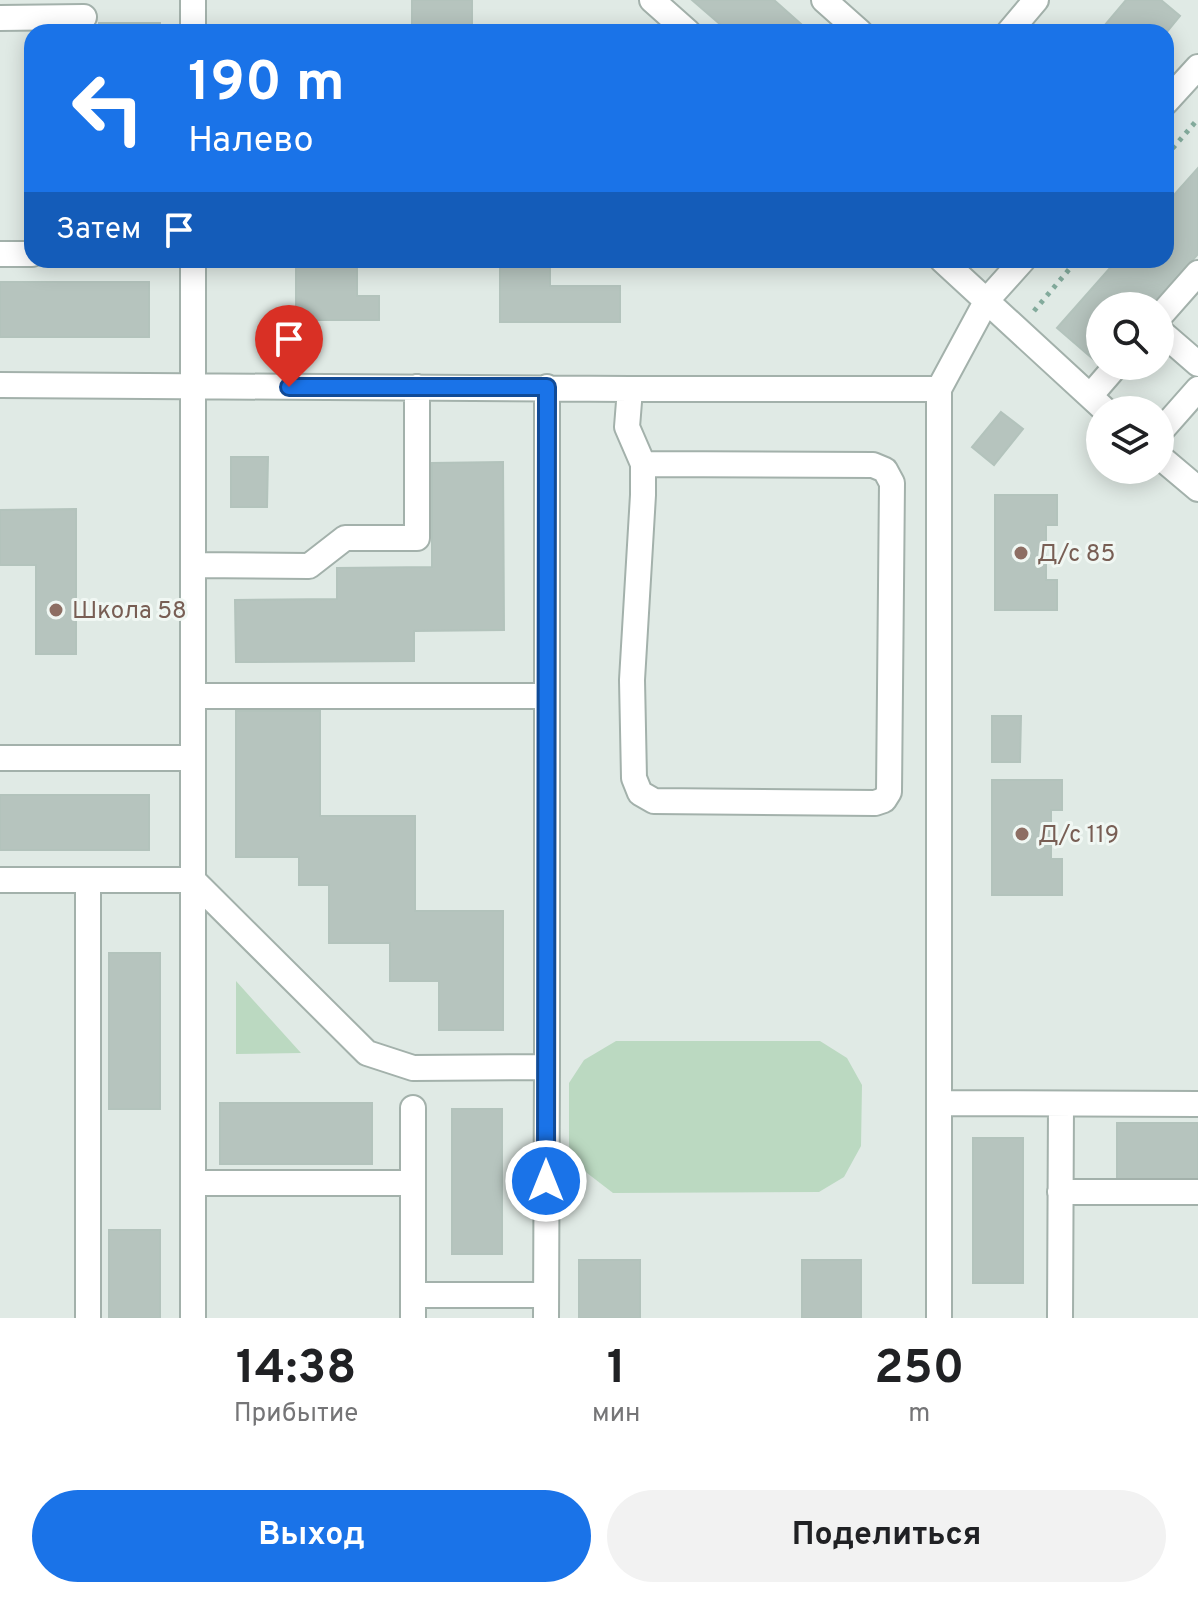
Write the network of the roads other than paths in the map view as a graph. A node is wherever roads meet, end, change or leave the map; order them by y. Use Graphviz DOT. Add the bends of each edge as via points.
graph roads {
  1 [pos="193,0"];
  2 [pos="652,0"];
  3 [pos="824,0"];
  4 [pos="1036,0"];
  5 [pos="84,16"];
  6 [pos="0,18"];
  7 [pos="193,24"];
  8 [pos="679,24"];
  9 [pos="851,24"];
  10 [pos="1016,24"];
  11 [pos="1198,67"];
  12 [pos="1174,93"];
  13 [pos="0,254"];
  14 [pos="24,254"];
  15 [pos="193,268"];
  16 [pos="951,268"];
  17 [pos="1016,268"];
  18 [pos="1198,273"];
  19 [pos="987,300"];
  20 [pos="1174,300"];
  21 [pos="1174,343"];
  22 [pos="1198,364"];
  23 [pos="0,385"];
  24 [pos="193,386"];
  25 [pos="417,387"];
  26 [pos="547,387"];
  27 [pos="630,389"];
  28 [pos="939,389"];
  29 [pos="1198,389"];
  30 [pos="1090,396"];
  31 [pos="1174,416"];
  32 [pos="643,464"];
  33 [pos="1174,469"];
  34 [pos="1198,489"];
  35 [pos="193,565"];
  36 [pos="193,696"];
  37 [pos="547,696"];
  38 [pos="0,758"];
  39 [pos="193,758"];
  40 [pos="0,880"];
  41 [pos="88,880"];
  42 [pos="193,880"];
  43 [pos="547,1067"];
  44 [pos="940,1103"];
  45 [pos="1061,1104"];
  46 [pos="1198,1104"];
  47 [pos="413,1108"];
  48 [pos="193,1183"];
  49 [pos="413,1183"];
  50 [pos="1060,1192"];
  51 [pos="1198,1192"];
  52 [pos="413,1306"];
  53 [pos="546,1306"];
  54 [pos="88,1318"];
  55 [pos="193,1318"];
  56 [pos="939,1318"];
  57 [pos="1060,1318"];
  1 -- 7 [label="lane"];
  2 -- 8 [label="lane"];
  3 -- 9 [label="lane"];
  4 -- 10 [label="lane"];
  5 -- 6 [label="lane"];
  11 -- 12 [label="lane"];
  13 -- 14 [label="lane"];
  15 -- 24 [label="lane"];
  16 -- 19 [label="lane"];
  17 -- 19 [label="lane"];
  18 -- 20 [label="lane"];
  19 -- 28 [label="lane"];
  19 -- 30 [label="lane"];
  21 -- 22 [label="lane"];
  23 -- 24 [label="lane"];
  24 -- 25 [label="lane"];
  24 -- 35 [label="lane"];
  25 -- 26 [label="lane"];
  25 -- 35 [label="lane" via="417,538 345,538 309,566"];
  26 -- 27 [label="lane"];
  26 -- 37 [label="lane"];
  27 -- 28 [label="lane"];
  27 -- 32 [label="lane" via="627,427"];
  28 -- 44 [label="lane"];
  29 -- 31 [label="lane"];
  32 -- 32 [label="lane" via="632,680 634,778 640,793 654,801 884,800 889,792 892,483 885,470 873,465"];
  33 -- 34 [label="lane"];
  35 -- 36 [label="lane"];
  36 -- 37 [label="lane"];
  36 -- 39 [label="lane"];
  37 -- 43 [label="lane"];
  38 -- 39 [label="lane"];
  39 -- 42 [label="lane"];
  40 -- 41 [label="lane"];
  41 -- 42 [label="lane"];
  41 -- 54 [label="lane"];
  42 -- 43 [label="lane" via="367,1053 413,1068"];
  42 -- 48 [label="lane"];
  43 -- 53 [label="lane"];
  44 -- 45 [label="lane"];
  44 -- 56 [label="lane"];
  45 -- 46 [label="lane"];
  45 -- 50 [label="lane"];
  47 -- 49 [label="lane"];
  48 -- 49 [label="lane"];
  48 -- 55 [label="lane"];
  49 -- 52 [label="lane"];
  50 -- 51 [label="lane"];
  50 -- 57 [label="lane"];
  52 -- 53 [label="lane"];
}
